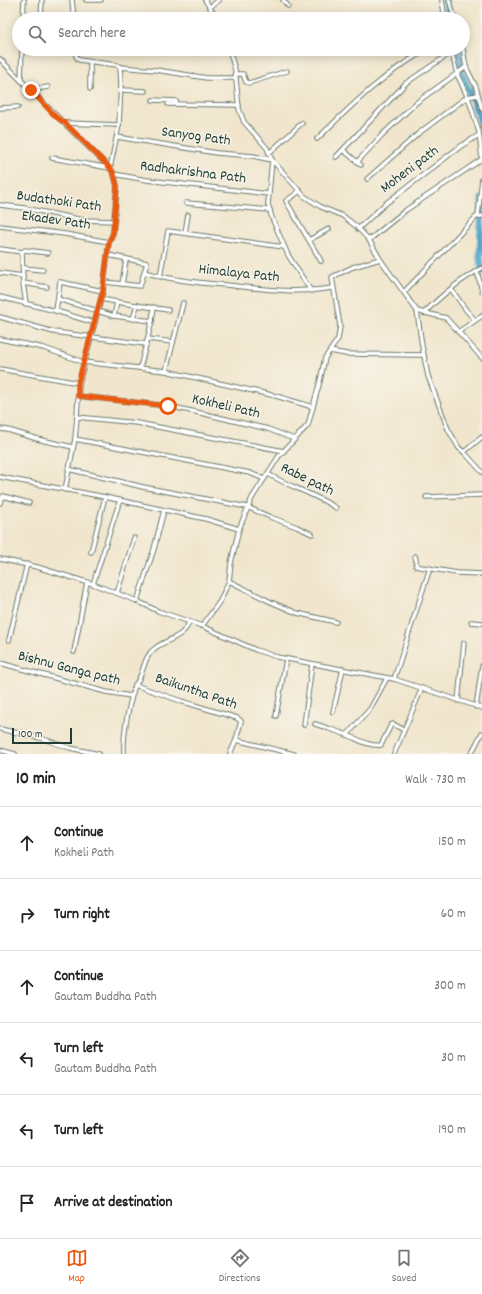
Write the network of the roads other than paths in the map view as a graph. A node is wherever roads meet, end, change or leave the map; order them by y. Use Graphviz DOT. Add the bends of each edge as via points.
graph roads {
  1 [pos="24,0"];
  2 [pos="42,0"];
  3 [pos="72,0"];
  4 [pos="86,0"];
  5 [pos="101,0"];
  6 [pos="205,0"];
  7 [pos="219,0"];
  8 [pos="283,0"];
  9 [pos="442,0"];
  10 [pos="449,0"];
  11 [pos="288,6"];
  12 [pos="210,7"];
  13 [pos="23,12"];
  14 [pos="41,12"];
  15 [pos="73,12"];
  16 [pos="213,12"];
  17 [pos="444,12"];
  18 [pos="453,12"];
  19 [pos="22,56"];
  20 [pos="76,56"];
  21 [pos="231,56"];
  22 [pos="414,56"];
  23 [pos="444,56"];
  24 [pos="452,56"];
  25 [pos="464,56"];
  26 [pos="0,59"];
  27 [pos="90,62"];
  28 [pos="120,67"];
  29 [pos="466,67"];
  30 [pos="287,71"];
  31 [pos="457,74"];
  32 [pos="235,76"];
  33 [pos="21,80"];
  34 [pos="48,87"];
  35 [pos="90,89"];
  36 [pos="31,90"];
  37 [pos="121,90"];
  38 [pos="145,91"];
  39 [pos="478,95"];
  40 [pos="467,96"];
  41 [pos="153,100"];
  42 [pos="168,104"];
  43 [pos="177,104"];
  44 [pos="239,104"];
  45 [pos="18,107"];
  46 [pos="0,108"];
  47 [pos="482,109"];
  48 [pos="65,123"];
  49 [pos="302,123"];
  50 [pos="119,125"];
  51 [pos="479,134"];
  52 [pos="117,137"];
  53 [pos="317,139"];
  54 [pos="343,150"];
  55 [pos="269,153"];
  56 [pos="336,157"];
  57 [pos="52,158"];
  58 [pos="482,159"];
  59 [pos="272,160"];
  60 [pos="110,168"];
  61 [pos="114,174"];
  62 [pos="367,179"];
  63 [pos="482,179"];
  64 [pos="300,191"];
  65 [pos="269,194"];
  66 [pos="186,203"];
  67 [pos="0,205"];
  68 [pos="270,210"];
  69 [pos="188,215"];
  70 [pos="480,216"];
  71 [pos="114,221"];
  72 [pos="0,226"];
  73 [pos="358,228"];
  74 [pos="329,229"];
  75 [pos="184,233"];
  76 [pos="309,240"];
  77 [pos="369,240"];
  78 [pos="109,242"];
  79 [pos="284,246"];
  80 [pos="0,250"];
  81 [pos="22,252"];
  82 [pos="48,253"];
  83 [pos="108,255"];
  84 [pos="380,259"];
  85 [pos="126,260"];
  86 [pos="320,261"];
  87 [pos="23,268"];
  88 [pos="482,268"];
  89 [pos="43,270"];
  90 [pos="477,271"];
  91 [pos="144,272"];
  92 [pos="0,273"];
  93 [pos="23,276"];
  94 [pos="160,277"];
  95 [pos="105,282"];
  96 [pos="23,283"];
  97 [pos="122,284"];
  98 [pos="47,287"];
  99 [pos="333,288"];
  100 [pos="451,289"];
  101 [pos="103,290"];
  102 [pos="311,291"];
  103 [pos="482,291"];
  104 [pos="404,292"];
  105 [pos="0,297"];
  106 [pos="58,299"];
  107 [pos="101,299"];
  108 [pos="117,302"];
  109 [pos="182,303"];
  110 [pos="26,304"];
  111 [pos="137,305"];
  112 [pos="154,307"];
  113 [pos="168,310"];
  114 [pos="56,311"];
  115 [pos="98,311"];
  116 [pos="417,311"];
  117 [pos="424,313"];
  118 [pos="114,316"];
  119 [pos="482,316"];
  120 [pos="0,317"];
  121 [pos="133,319"];
  122 [pos="476,320"];
  123 [pos="152,321"];
  124 [pos="95,323"];
  125 [pos="458,332"];
  126 [pos="91,337"];
  127 [pos="0,339"];
  128 [pos="148,339"];
  129 [pos="173,342"];
  130 [pos="146,344"];
  131 [pos="330,351"];
  132 [pos="424,355"];
  133 [pos="482,358"];
  134 [pos="83,362"];
  135 [pos="140,368"];
  136 [pos="0,369"];
  137 [pos="166,371"];
  138 [pos="78,383"];
  139 [pos="78,396"];
  140 [pos="313,408"];
  141 [pos="77,417"];
  142 [pos="0,429"];
  143 [pos="482,438"];
  144 [pos="75,439"];
  145 [pos="294,439"];
  146 [pos="73,447"];
  147 [pos="284,451"];
  148 [pos="464,452"];
  149 [pos="68,469"];
  150 [pos="482,472"];
  151 [pos="268,474"];
  152 [pos="0,477"];
  153 [pos="264,479"];
  154 [pos="65,490"];
  155 [pos="482,495"];
  156 [pos="105,497"];
  157 [pos="426,497"];
  158 [pos="120,500"];
  159 [pos="0,503"];
  160 [pos="29,503"];
  161 [pos="247,507"];
  162 [pos="336,508"];
  163 [pos="164,510"];
  164 [pos="239,529"];
  165 [pos="312,534"];
  166 [pos="134,538"];
  167 [pos="91,552"];
  168 [pos="415,556"];
  169 [pos="0,559"];
  170 [pos="27,564"];
  171 [pos="430,568"];
  172 [pos="482,574"];
  173 [pos="229,581"];
  174 [pos="87,582"];
  175 [pos="93,584"];
  176 [pos="117,593"];
  177 [pos="137,601"];
  178 [pos="189,622"];
  179 [pos="336,622"];
  180 [pos="471,622"];
  181 [pos="482,623"];
  182 [pos="202,626"];
  183 [pos="9,640"];
  184 [pos="464,643"];
  185 [pos="74,652"];
  186 [pos="286,659"];
  187 [pos="0,663"];
  188 [pos="312,664"];
  189 [pos="482,666"];
  190 [pos="343,669"];
  191 [pos="387,678"];
  192 [pos="394,679"];
  193 [pos="135,685"];
  194 [pos="422,688"];
  195 [pos="131,696"];
  196 [pos="458,701"];
  197 [pos="476,707"];
  198 [pos="482,708"];
  199 [pos="333,712"];
  200 [pos="276,716"];
  201 [pos="315,724"];
  202 [pos="304,725"];
  203 [pos="0,729"];
  204 [pos="404,730"];
  205 [pos="482,733"];
  206 [pos="347,735"];
  207 [pos="236,740"];
  208 [pos="0,750"];
  209 [pos="278,752"];
  210 [pos="15,754"];
  211 [pos="99,754"];
  212 [pos="124,754"];
  213 [pos="230,754"];
  214 [pos="294,754"];
  215 [pos="395,754"];
  216 [pos="471,754"];
  1 -- 13 [label="street"];
  2 -- 14 [label="street"];
  3 -- 15 [label="street"];
  4 -- 5 [label="street"];
  6 -- 12 [label="street"];
  7 -- 12 [label="street"];
  8 -- 11 [label="street"];
  9 -- 17 [label="street"];
  10 -- 18 [label="street"];
  12 -- 16 [label="street"];
  19 -- 33 [label="street"];
  20 -- 27 [label="street" via="79,60"];
  21 -- 32 [label="street"];
  22 -- 53 [label="street" via="364,93"];
  23 -- 54 [label="street" via="406,83"];
  24 -- 31 [label="street"];
  25 -- 29 [label="street"];
  26 -- 33 [label="street"];
  27 -- 28 [label="street"];
  27 -- 35 [label="street"];
  28 -- 32 [label="street" via="207,78"];
  28 -- 37 [label="street"];
  29 -- 31 [label="street"];
  29 -- 39 [label="street"];
  30 -- 32 [label="street" via="249,83 243,74"];
  31 -- 40 [label="street"];
  31 -- 54 [label="street" via="417,102 382,135 359,163"];
  32 -- 44 [label="street"];
  33 -- 36 [label="street"];
  34 -- 36 [label="street"];
  36 -- 48 [label="street"];
  37 -- 38 [label="street"];
  37 -- 50 [label="street"];
  39 -- 40 [label="street"];
  39 -- 47 [label="street"];
  40 -- 51 [label="street"];
  40 -- 62 [label="street" via="419,133"];
  41 -- 43 [label="street" via="176,101"];
  42 -- 43 [label="street"];
  43 -- 44 [label="street"];
  44 -- 55 [label="street" via="244,122"];
  45 -- 46 [label="street"];
  48 -- 50 [label="street"];
  48 -- 60 [label="street"];
  49 -- 55 [label="street"];
  50 -- 52 [label="street"];
  51 -- 58 [label="street"];
  51 -- 73 [label="street, Moheni path" via="385,204"];
  52 -- 59 [label="street, Sanyog Path"];
  52 -- 60 [label="street"];
  54 -- 56 [label="street"];
  55 -- 59 [label="street"];
  57 -- 60 [label="street"];
  58 -- 77 [label="street" via="406,210"];
  59 -- 64 [label="street"];
  59 -- 65 [label="street"];
  60 -- 61 [label="street"];
  61 -- 65 [label="street, Radhakrishna Path"];
  61 -- 71 [label="street" via="117,186"];
  63 -- 70 [label="street"];
  64 -- 73 [label="street" via="321,207 343,216"];
  64 -- 76 [label="street" via="286,201"];
  65 -- 68 [label="street"];
  66 -- 68 [label="street"];
  67 -- 71 [label="street, Budathoki Path" via="83,220"];
  68 -- 79 [label="street"];
  69 -- 75 [label="street"];
  70 -- 104 [label="street"];
  71 -- 78 [label="street"];
  72 -- 78 [label="street, Ekadev Path"];
  73 -- 77 [label="street"];
  74 -- 76 [label="street"];
  75 -- 79 [label="street"];
  75 -- 94 [label="street" via="168,231"];
  76 -- 86 [label="street"];
  77 -- 84 [label="street"];
  78 -- 83 [label="street"];
  79 -- 102 [label="street"];
  80 -- 81 [label="street"];
  81 -- 82 [label="street" via="25,250"];
  81 -- 87 [label="street"];
  83 -- 85 [label="street"];
  83 -- 95 [label="street"];
  84 -- 99 [label="street" via="332,277"];
  84 -- 104 [label="street"];
  85 -- 91 [label="street" via="147,263"];
  85 -- 97 [label="street"];
  87 -- 89 [label="street"];
  87 -- 93 [label="street"];
  88 -- 90 [label="street"];
  90 -- 100 [label="street"];
  90 -- 103 [label="street"];
  91 -- 94 [label="street, Himalaya Path"];
  91 -- 97 [label="street" via="140,286"];
  92 -- 93 [label="street"];
  93 -- 96 [label="street"];
  94 -- 102 [label="street, Himalaya Path" via="281,291"];
  95 -- 97 [label="street"];
  95 -- 101 [label="street"];
  96 -- 98 [label="street"];
  96 -- 110 [label="street"];
  99 -- 102 [label="street, Himalaya Path"];
  99 -- 131 [label="street" via="340,326 338,339"];
  100 -- 117 [label="street"];
  100 -- 122 [label="street"];
  101 -- 106 [label="street" via="60,282"];
  101 -- 107 [label="street"];
  104 -- 116 [label="street"];
  105 -- 110 [label="street"];
  106 -- 114 [label="street"];
  106 -- 115 [label="street"];
  107 -- 108 [label="street"];
  107 -- 115 [label="street"];
  108 -- 111 [label="street"];
  108 -- 118 [label="street"];
  109 -- 129 [label="street"];
  110 -- 114 [label="street"];
  111 -- 112 [label="street"];
  111 -- 121 [label="street"];
  112 -- 113 [label="street"];
  112 -- 123 [label="street"];
  114 -- 124 [label="street"];
  115 -- 118 [label="street"];
  115 -- 124 [label="street"];
  116 -- 117 [label="street"];
  116 -- 132 [label="street"];
  117 -- 125 [label="street" via="446,318"];
  118 -- 121 [label="street"];
  119 -- 122 [label="street"];
  120 -- 126 [label="street" via="54,332"];
  121 -- 123 [label="street"];
  122 -- 125 [label="street"];
  123 -- 128 [label="street"];
  124 -- 126 [label="street"];
  125 -- 133 [label="street"];
  126 -- 130 [label="street"];
  126 -- 134 [label="street"];
  127 -- 134 [label="street" via="44,348"];
  128 -- 129 [label="street"];
  128 -- 130 [label="street"];
  129 -- 137 [label="street"];
  130 -- 135 [label="street"];
  131 -- 132 [label="street" via="346,354"];
  131 -- 140 [label="street" via="325,358"];
  132 -- 148 [label="street" via="428,376 448,429"];
  134 -- 135 [label="street"];
  134 -- 138 [label="street"];
  135 -- 137 [label="street"];
  136 -- 138 [label="street"];
  137 -- 140 [label="street" via="276,396"];
  138 -- 139 [label="street"];
  139 -- 141 [label="street"];
  139 -- 145 [label="street, Kokheli Path" via="168,406 268,430"];
  140 -- 145 [label="street" via="308,425"];
  141 -- 144 [label="street"];
  141 -- 147 [label="street" via="138,423"];
  142 -- 146 [label="street"];
  143 -- 148 [label="street"];
  144 -- 146 [label="street"];
  144 -- 153 [label="street" via="243,472"];
  145 -- 147 [label="street"];
  146 -- 149 [label="street"];
  147 -- 151 [label="street"];
  148 -- 150 [label="street"];
  149 -- 154 [label="street"];
  149 -- 161 [label="street" via="143,487"];
  151 -- 153 [label="street"];
  151 -- 162 [label="street, Rabe path"];
  152 -- 154 [label="street"];
  153 -- 161 [label="street"];
  154 -- 156 [label="street"];
  155 -- 157 [label="street"];
  156 -- 158 [label="street"];
  156 -- 167 [label="street"];
  158 -- 163 [label="street"];
  158 -- 175 [label="street"];
  159 -- 160 [label="street" via="3,496"];
  161 -- 164 [label="street"];
  161 -- 165 [label="street"];
  163 -- 164 [label="street"];
  163 -- 177 [label="street"];
  164 -- 173 [label="street"];
  166 -- 176 [label="street"];
  168 -- 171 [label="street" via="416,566"];
  169 -- 170 [label="street"];
  170 -- 174 [label="street"];
  170 -- 183 [label="street"];
  171 -- 172 [label="street"];
  171 -- 192 [label="street"];
  173 -- 179 [label="street" via="297,613"];
  173 -- 182 [label="street" via="220,601"];
  174 -- 175 [label="street"];
  174 -- 185 [label="street"];
  175 -- 176 [label="street"];
  176 -- 177 [label="street"];
  177 -- 178 [label="street"];
  178 -- 182 [label="street"];
  178 -- 193 [label="street" via="182,633 153,649"];
  180 -- 181 [label="street"];
  182 -- 186 [label="street" via="256,650"];
  184 -- 196 [label="street"];
  186 -- 188 [label="street"];
  186 -- 200 [label="street"];
  187 -- 195 [label="street, Bishnu Ganga path" via="106,692"];
  188 -- 190 [label="street"];
  188 -- 202 [label="street"];
  189 -- 197 [label="street"];
  190 -- 191 [label="street"];
  190 -- 199 [label="street"];
  191 -- 192 [label="street"];
  191 -- 206 [label="street" via="370,709"];
  192 -- 194 [label="street"];
  193 -- 195 [label="street"];
  193 -- 207 [label="street, Baikuntha Path" via="237,718 241,721"];
  194 -- 196 [label="street"];
  194 -- 204 [label="street"];
  195 -- 212 [label="street" via="125,720"];
  196 -- 197 [label="street"];
  197 -- 198 [label="street"];
  201 -- 206 [label="street"];
  203 -- 211 [label="street"];
  204 -- 206 [label="street" via="391,725 379,746"];
  204 -- 215 [label="street"];
  205 -- 216 [label="street"];
  207 -- 209 [label="street"];
  207 -- 213 [label="street"];
  208 -- 210 [label="street"];
  209 -- 214 [label="street"];
}
